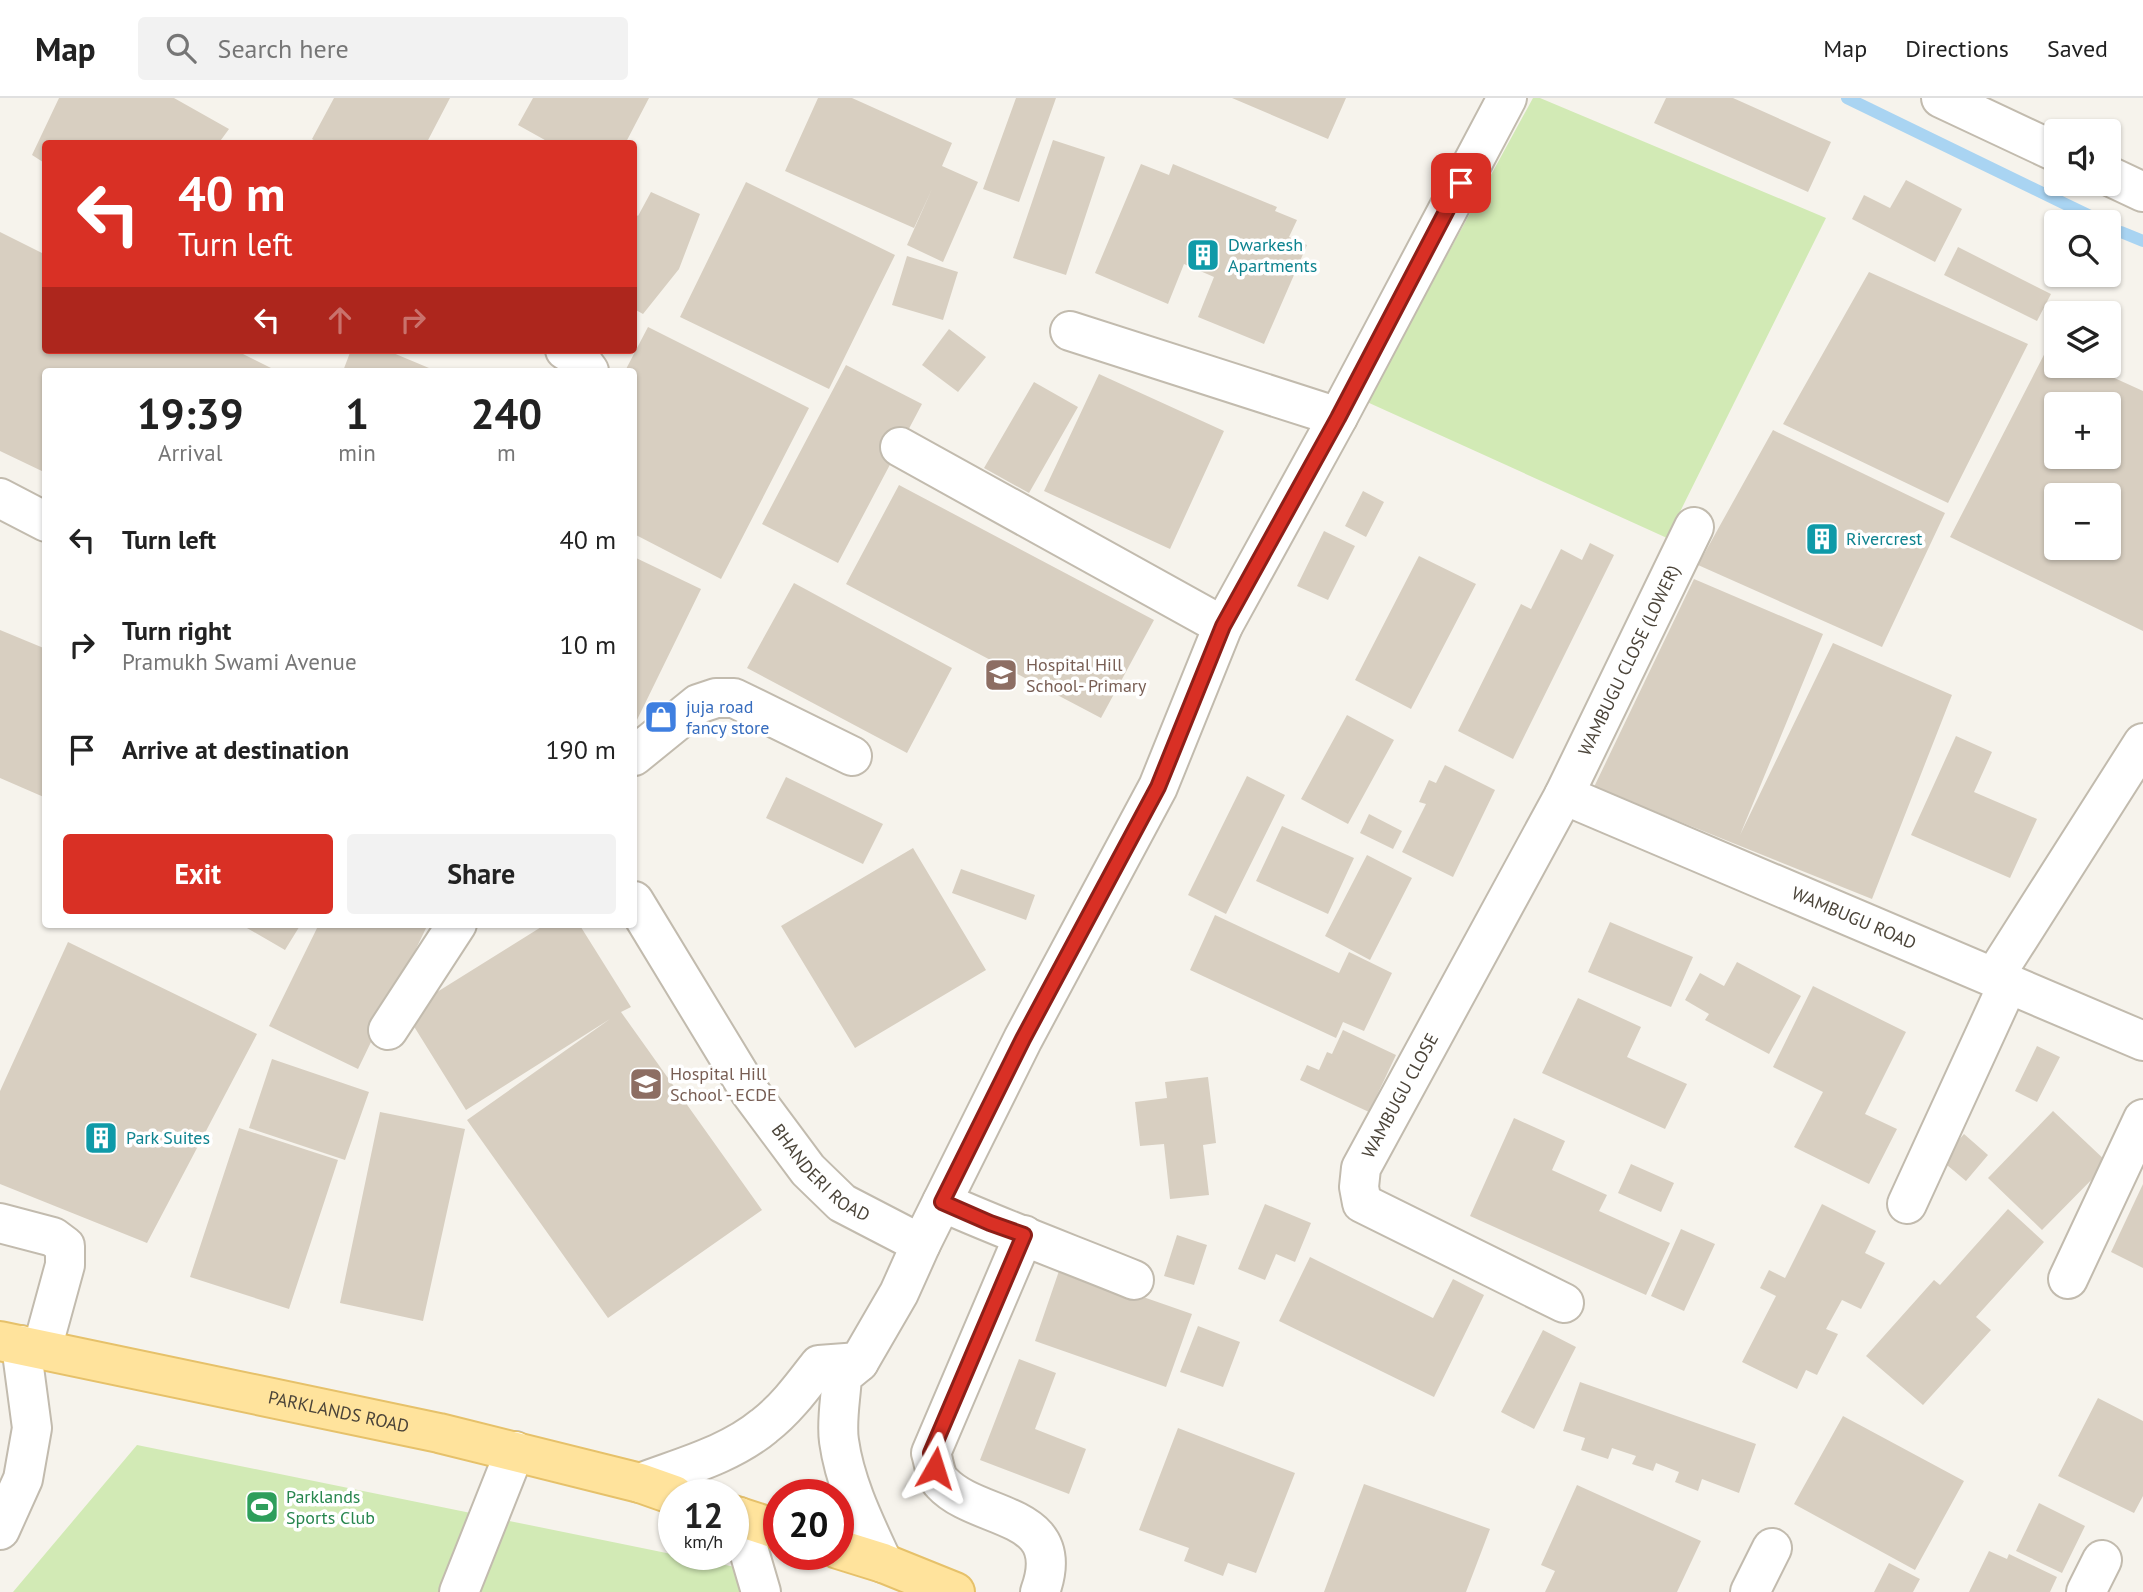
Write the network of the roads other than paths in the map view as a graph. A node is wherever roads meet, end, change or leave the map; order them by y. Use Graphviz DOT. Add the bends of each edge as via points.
graph roads {
  1 [pos="1507,98"];
  2 [pos="1945,99"];
  3 [pos="2044,146"];
  4 [pos="2121,182"];
  5 [pos="2143,192"];
  6 [pos="1070,331"];
  7 [pos="571,354"];
  8 [pos="587,368"];
  9 [pos="1338,418"];
  10 [pos="900,447"];
  11 [pos="0,498"];
  12 [pos="42,520"];
  13 [pos="1694,527"];
  14 [pos="1223,626"];
  15 [pos="2143,743"];
  16 [pos="637,754"];
  17 [pos="852,756"];
  18 [pos="1564,795"];
  19 [pos="637,906"];
  20 [pos="454,928"];
  21 [pos="2001,981"];
  22 [pos="388,1030"];
  23 [pos="2143,1041"];
  24 [pos="2143,1119"];
  25 [pos="942,1202"];
  26 [pos="1906,1204"];
  27 [pos="0,1223"];
  28 [pos="1024,1235"];
  29 [pos="921,1244"];
  30 [pos="2068,1279"];
  31 [pos="1134,1280"];
  32 [pos="1564,1303"];
  33 [pos="21,1345"];
  34 [pos="859,1362"];
  35 [pos="515,1451"];
  36 [pos="657,1489"];
  37 [pos="0,1530"];
  38 [pos="1772,1548"];
  39 [pos="854,1554"];
  40 [pos="749,1556"];
  41 [pos="883,1563"];
  42 [pos="459,1592"];
  43 [pos="761,1592"];
  44 [pos="955,1592"];
  45 [pos="1040,1592"];
  46 [pos="1750,1592"];
  1 -- 9 [label="street"];
  2 -- 3 [label="street"];
  4 -- 5 [label="street"];
  6 -- 9 [label="street"];
  7 -- 8 [label="street"];
  9 -- 14 [label="street"];
  10 -- 14 [label="street"];
  11 -- 12 [label="street"];
  13 -- 18 [label="street, WAMBUGU CLOSE (LOWER)"];
  14 -- 25 [label="street" via="1158,787"];
  15 -- 21 [label="street"];
  16 -- 17 [label="street" via="698,704 733,698"];
  18 -- 21 [label="street, WAMBUGU ROAD"];
  18 -- 32 [label="street, WAMBUGU CLOSE" via="1361,1168 1359,1187 1362,1203"];
  19 -- 29 [label="street, BHANDERI ROAD" via="750,1092 808,1170 842,1203"];
  20 -- 22 [label="street"];
  21 -- 23 [label="street, WAMBUGU ROAD"];
  21 -- 26 [label="street"];
  24 -- 30 [label="street"];
  25 -- 28 [label="street"];
  25 -- 29 [label="street"];
  27 -- 33 [label="street" via="53,1237 65,1246 65,1265"];
  28 -- 31 [label="street"];
  28 -- 45 [label="street" via="931,1453 940,1482 960,1497 1027,1526 1043,1546 1046,1575"];
  29 -- 34 [label="street"];
  33 -- 35 [label="main road, PARKLANDS ROAD"];
  33 -- 37 [label="street" via="32,1428 23,1479"];
  34 -- 36 [label="street" via="819,1365 763,1427"];
  34 -- 41 [label="street" via="842,1376 839,1438 845,1472"];
  35 -- 36 [label="main road, PARKLANDS ROAD"];
  35 -- 42 [label="street"];
  38 -- 46 [label="street"];
  39 -- 41 [label="main road"];
  40 -- 43 [label="street"];
  41 -- 44 [label="main road"];
}
